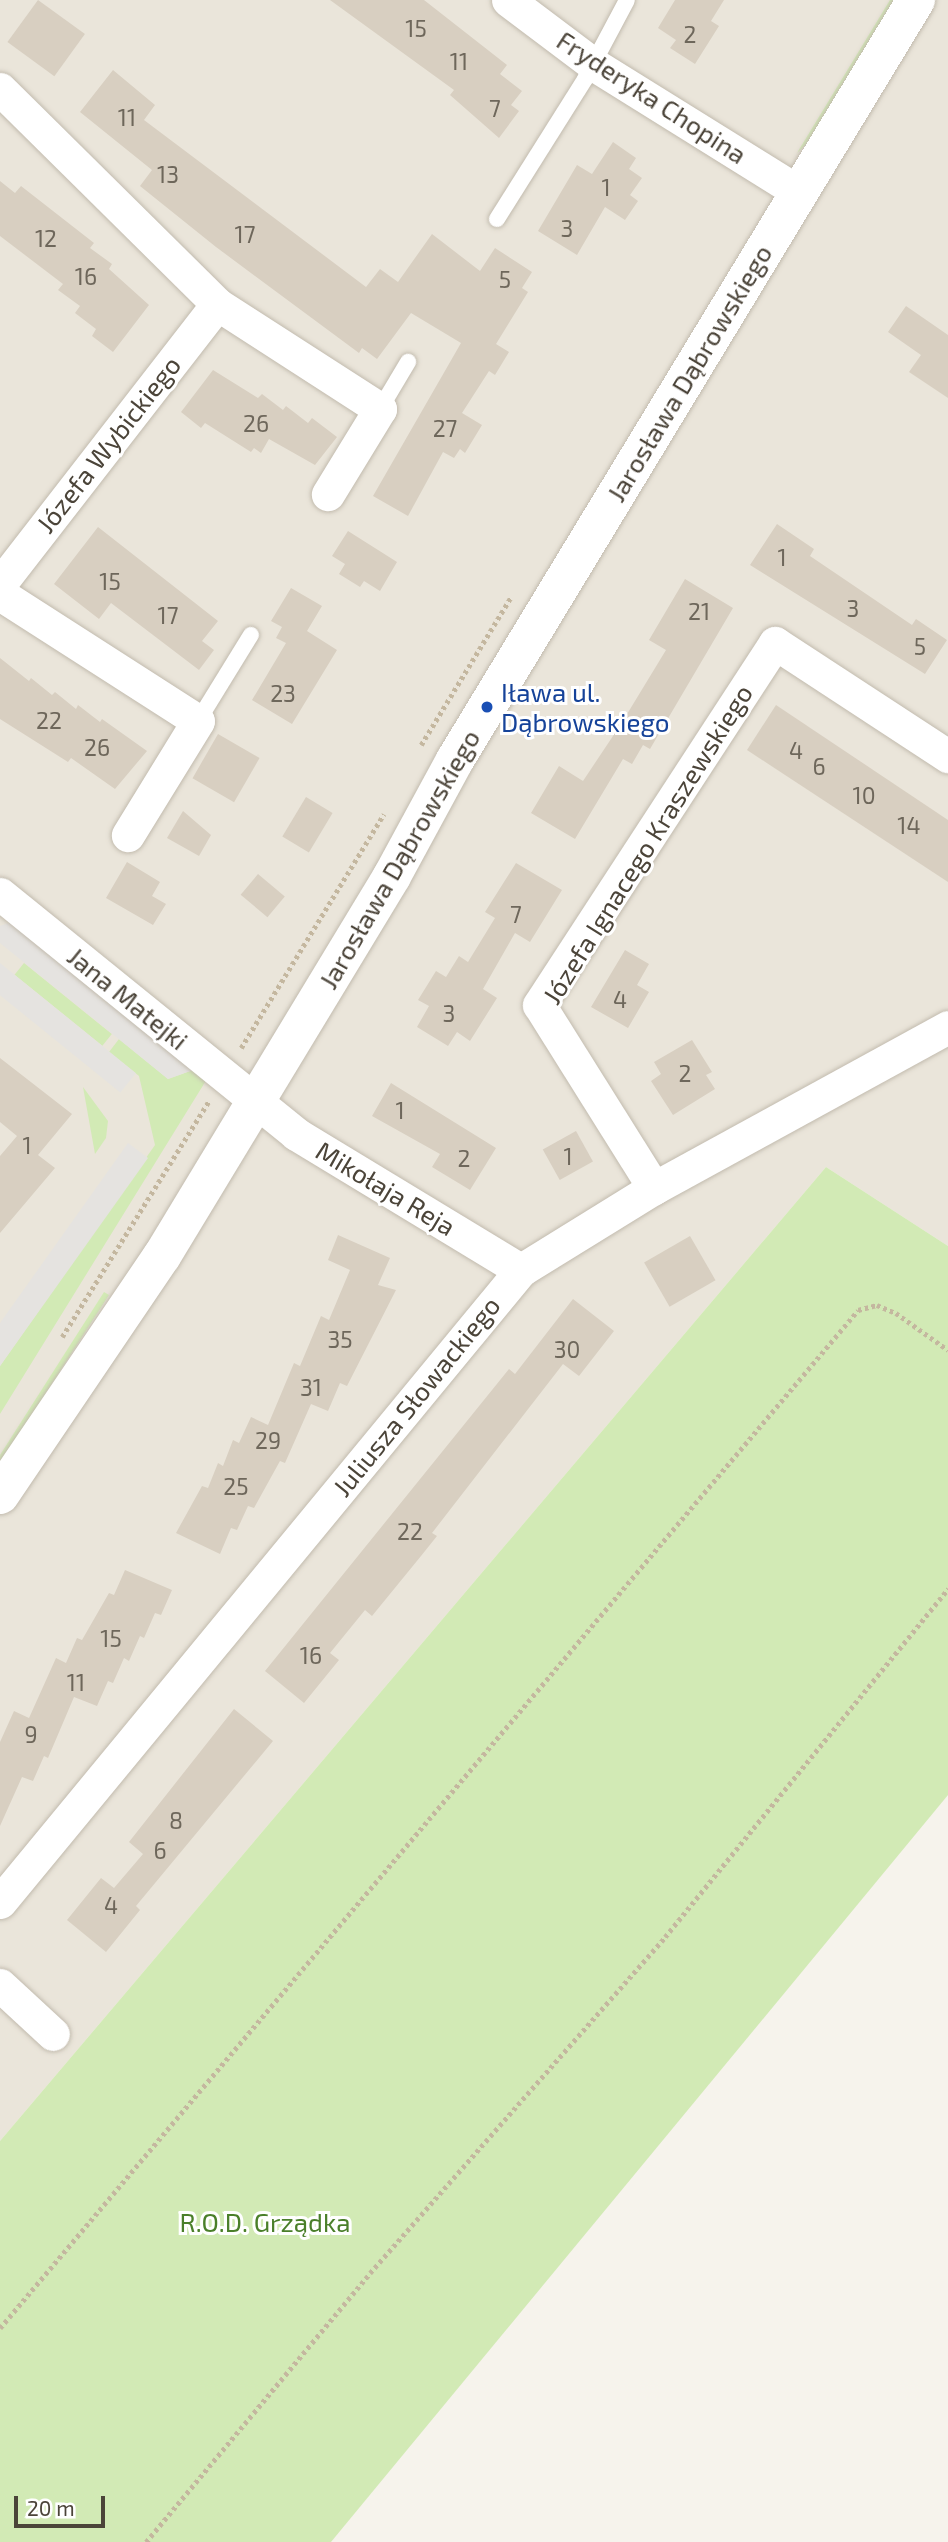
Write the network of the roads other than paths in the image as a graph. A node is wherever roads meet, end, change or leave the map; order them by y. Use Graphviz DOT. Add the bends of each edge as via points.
graph roads {
  1 [pos="508,0"];
  2 [pos="627,0"];
  3 [pos="916,0"];
  4 [pos="593,64"];
  5 [pos="0,89"];
  6 [pos="799,192"];
  7 [pos="496,219"];
  8 [pos="216,304"];
  9 [pos="408,362"];
  10 [pos="380,409"];
  11 [pos="328,494"];
  12 [pos="0,584"];
  13 [pos="0,594"];
  14 [pos="251,635"];
  15 [pos="198,721"];
  16 [pos="948,756"];
  17 [pos="128,835"];
  18 [pos="0,894"];
  19 [pos="948,1027"];
  20 [pos="256,1102"];
  21 [pos="654,1188"];
  22 [pos="521,1269"];
  23 [pos="0,1495"];
  24 [pos="0,1902"];
  25 [pos="0,1985"];
  26 [pos="53,2034"];
  1 -- 4 [label="street, Fryderyka Chopina"];
  2 -- 4 [label="lane"];
  3 -- 6 [label="street, Jarosława Dąbrowskiego"];
  4 -- 6 [label="street, Fryderyka Chopina"];
  4 -- 7 [label="lane"];
  5 -- 8 [label="street"];
  6 -- 20 [label="street, Jarosława Dąbrowskiego" via="455,760 392,876"];
  8 -- 10 [label="street"];
  8 -- 12 [label="street, Józefa Wybickiego"];
  9 -- 10 [label="lane"];
  10 -- 11 [label="street"];
  13 -- 15 [label="street"];
  14 -- 15 [label="lane"];
  15 -- 17 [label="street"];
  16 -- 21 [label="street, Józefa Ignacego Kraszewskiego" via="775,643 539,1005"];
  18 -- 20 [label="street, Jana Matejki"];
  19 -- 21 [label="street, Juliusza Słowackiego"];
  20 -- 22 [label="street, Mikołaja Reja" via="296,1133"];
  20 -- 23 [label="street, Jarosława Dąbrowskiego" via="134,1300"];
  21 -- 22 [label="street, Juliusza Słowackiego"];
  22 -- 24 [label="street, Juliusza Słowackiego"];
  25 -- 26 [label="street"];
}
